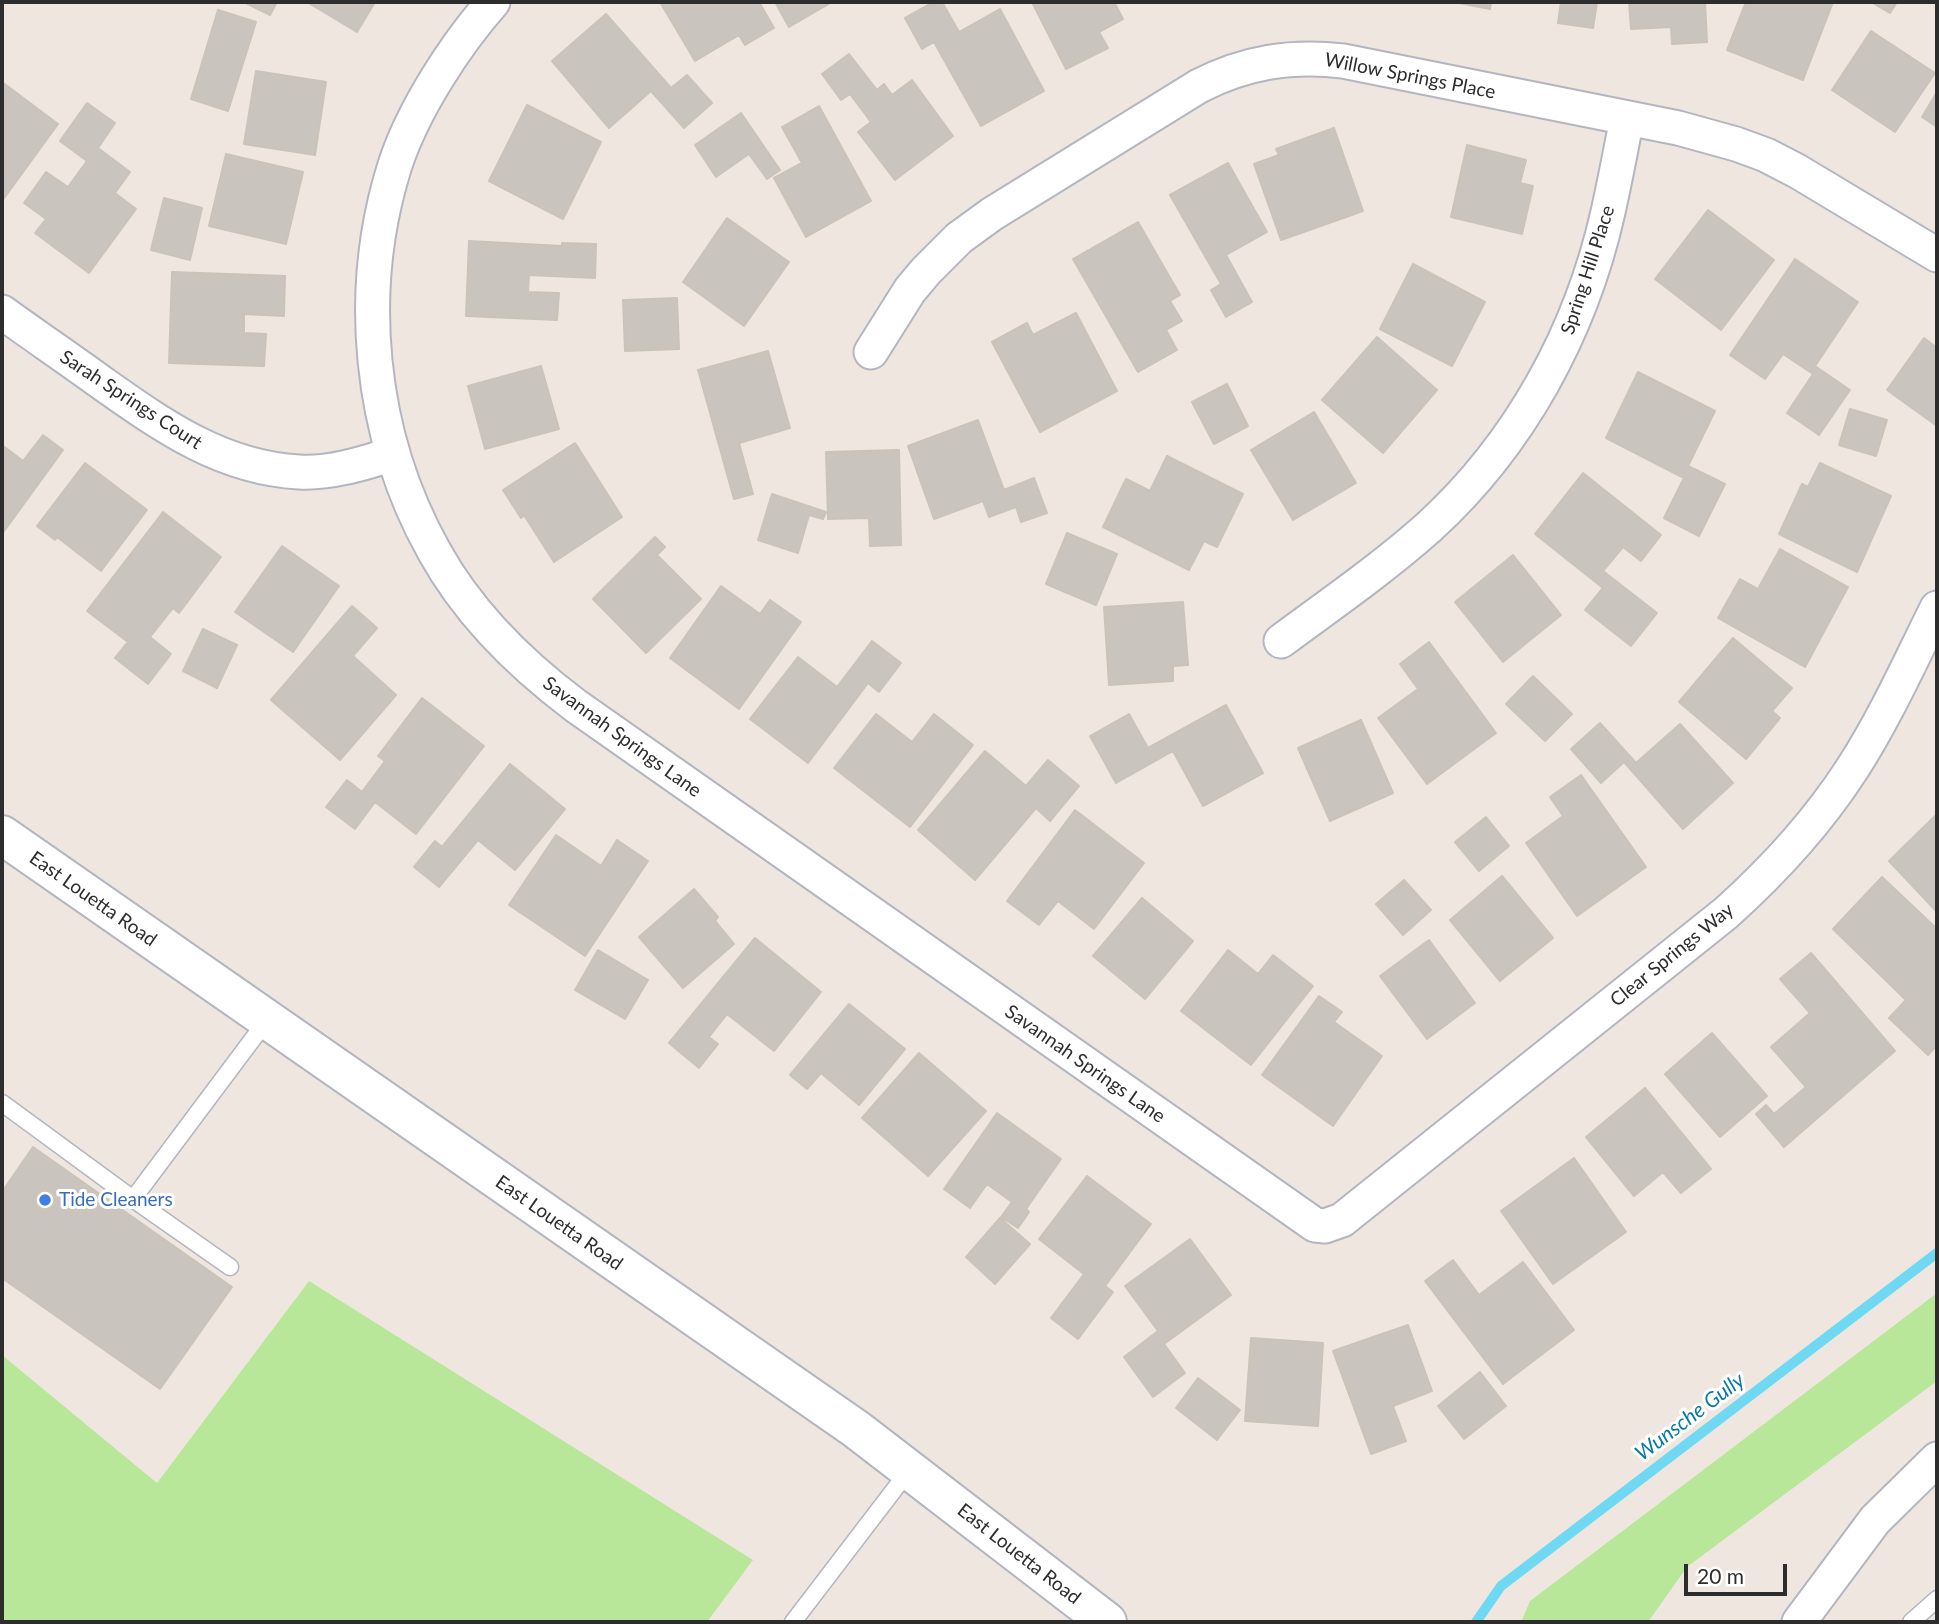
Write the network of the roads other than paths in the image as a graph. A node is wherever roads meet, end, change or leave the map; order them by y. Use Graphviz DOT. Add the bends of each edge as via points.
graph roads {
  1 [pos="493,2"];
  2 [pos="1627,118"];
  3 [pos="1937,255"];
  4 [pos="2,312"];
  5 [pos="871,352"];
  6 [pos="393,454"];
  7 [pos="1937,608"];
  8 [pos="1281,641"];
  9 [pos="2,835"];
  10 [pos="267,1020"];
  11 [pos="2,1103"];
  12 [pos="132,1199"];
  13 [pos="1325,1226"];
  14 [pos="230,1267"];
  15 [pos="1937,1459"];
  16 [pos="910,1469"];
  17 [pos="1937,1599"];
  18 [pos="793,1622"];
  19 [pos="1107,1622"];
  20 [pos="1799,1622"];
  21 [pos="1911,1622"];
  1 -- 6 [label="street, Savannah Springs Lane" via="424,101 396,163 385,201 374,269 374,358"];
  2 -- 3 [label="street, Willow Springs Place" via="1766,155"];
  2 -- 5 [label="street, Willow Springs Place" via="1310,57 1222,74 958,238 910,290"];
  2 -- 8 [label="street, Spring Hill Place" via="1608,213 1581,303 1552,368 1521,419 1484,470 1430,526"];
  4 -- 6 [label="street, Sarah Springs Court" via="163,426 218,455 301,472"];
  6 -- 13 [label="street, Savannah Springs Lane" via="418,518 446,571 497,636 543,680 1309,1222"];
  7 -- 13 [label="street, Clear Springs Way" via="1852,769 1757,886 1342,1220"];
  9 -- 10 [label="main road, East Louetta Road"];
  10 -- 12 [label="lane"];
  10 -- 16 [label="main road, East Louetta Road"];
  11 -- 12 [label="lane"];
  12 -- 14 [label="lane"];
  15 -- 20 [label="street" via="1875,1520"];
  16 -- 18 [label="lane"];
  16 -- 19 [label="main road, East Louetta Road"];
  17 -- 21 [label="lane"];
}
